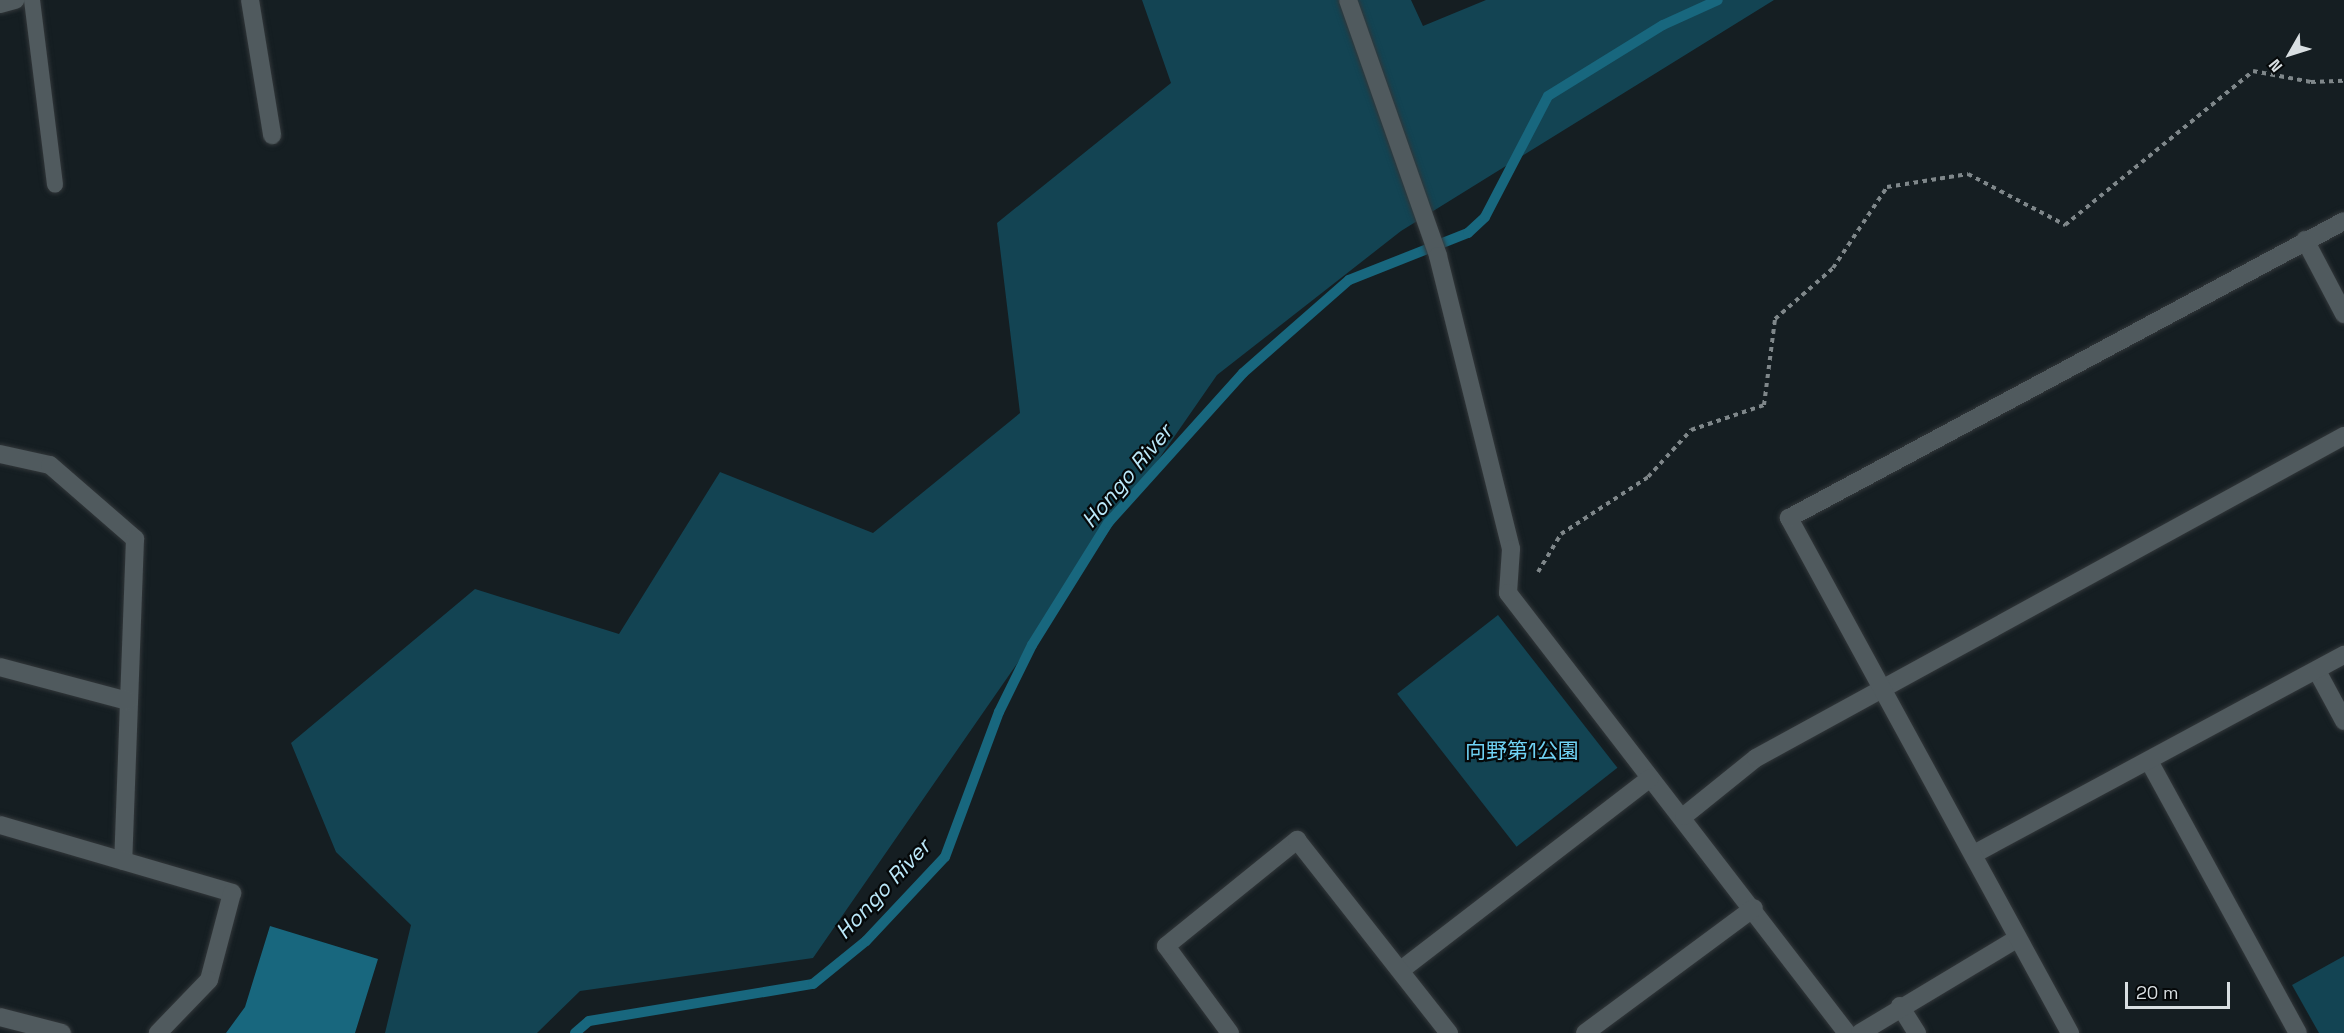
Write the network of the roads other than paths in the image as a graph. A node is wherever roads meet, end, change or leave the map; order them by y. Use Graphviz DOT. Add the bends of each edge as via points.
graph roads {
  1 [pos="15,0"];
  2 [pos="32,0"];
  3 [pos="250,0"];
  4 [pos="1348,0"];
  5 [pos="0,4"];
  6 [pos="272,135"];
  7 [pos="55,185"];
  8 [pos="2344,221"];
  9 [pos="2305,240"];
  10 [pos="2344,314"];
  11 [pos="2344,436"];
  12 [pos="0,454"];
  13 [pos="2344,655"];
  14 [pos="0,667"];
  15 [pos="2317,671"];
  16 [pos="1882,688"];
  17 [pos="129,701"];
  18 [pos="2344,721"];
  19 [pos="2149,761"];
  20 [pos="1650,778"];
  21 [pos="1684,816"];
  22 [pos="0,825"];
  23 [pos="1974,854"];
  24 [pos="123,861"];
  25 [pos="1754,908"];
  26 [pos="2018,938"];
  27 [pos="1401,970"];
  28 [pos="1900,1006"];
  29 [pos="0,1017"];
  30 [pos="1228,1032"];
  31 [pos="62,1033"];
  32 [pos="158,1033"];
  33 [pos="1449,1033"];
  34 [pos="1585,1033"];
  35 [pos="1847,1033"];
  36 [pos="1860,1033"];
  37 [pos="1917,1033"];
  38 [pos="2070,1033"];
  39 [pos="2298,1033"];
  1 -- 5 [label="street"];
  2 -- 7 [label="lane"];
  3 -- 6 [label="street"];
  4 -- 20 [label="street" via="1438,256 1511,549 1508,593"];
  8 -- 9 [label="street"];
  9 -- 10 [label="street"];
  9 -- 16 [label="street" via="1789,518"];
  11 -- 16 [label="street"];
  12 -- 17 [label="street" via="50,465 135,539"];
  13 -- 15 [label="street"];
  14 -- 17 [label="street"];
  15 -- 18 [label="street"];
  15 -- 19 [label="street"];
  16 -- 21 [label="street" via="1756,758"];
  16 -- 23 [label="street"];
  17 -- 24 [label="street"];
  19 -- 23 [label="street"];
  19 -- 39 [label="street"];
  20 -- 21 [label="street"];
  20 -- 27 [label="street"];
  21 -- 25 [label="street"];
  22 -- 24 [label="street"];
  23 -- 26 [label="street"];
  24 -- 32 [label="street" via="232,893 209,980"];
  25 -- 34 [label="street"];
  25 -- 35 [label="street"];
  26 -- 28 [label="street"];
  26 -- 38 [label="street"];
  27 -- 30 [label="street" via="1296,840 1166,946"];
  27 -- 33 [label="street"];
  28 -- 36 [label="street"];
  28 -- 37 [label="street"];
  29 -- 31 [label="street"];
}
